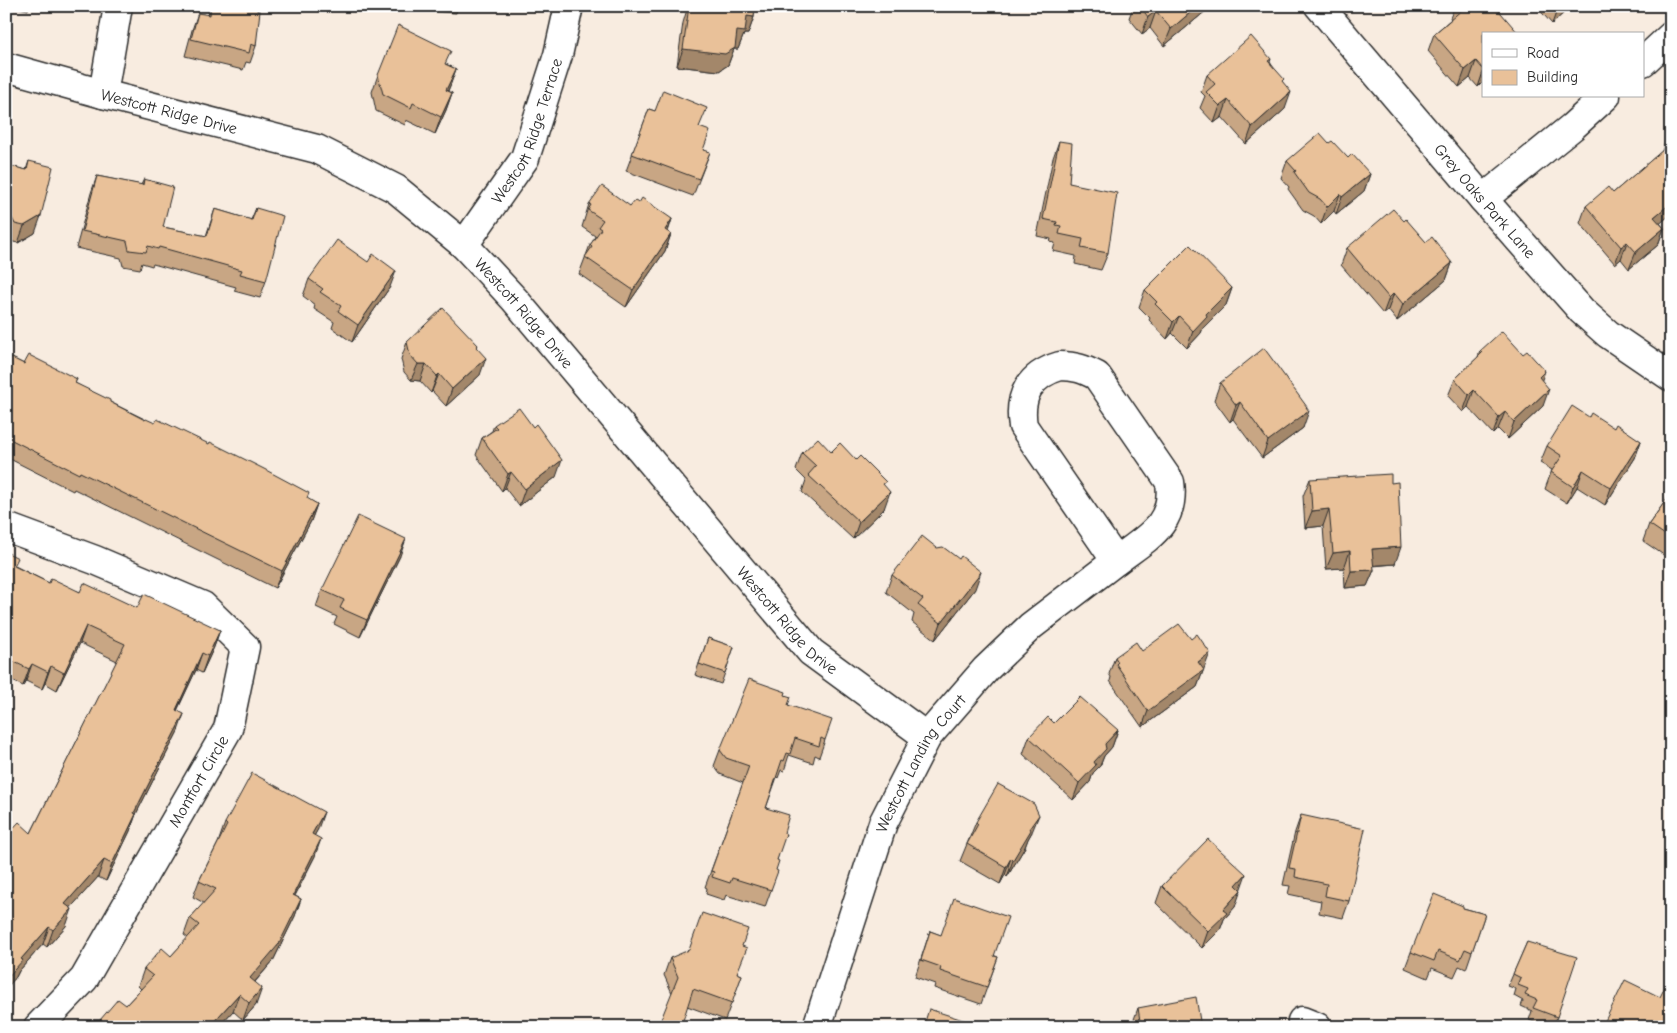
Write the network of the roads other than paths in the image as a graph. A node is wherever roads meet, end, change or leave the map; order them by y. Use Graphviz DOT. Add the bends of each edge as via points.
graph roads {
  1 [pos="118,6"];
  2 [pos="569,6"];
  3 [pos="1319,6"];
  4 [pos="1671,36"];
  5 [pos="1644,61"];
  6 [pos="6,67"];
  7 [pos="103,94"];
  8 [pos="1604,98"];
  9 [pos="1483,199"];
  10 [pos="464,245"];
  11 [pos="1671,377"];
  12 [pos="6,527"];
  13 [pos="1116,560"];
  14 [pos="927,737"];
  15 [pos="38,1027"];
  16 [pos="817,1027"];
  1 -- 7 [label="street"];
  2 -- 10 [label="street, Westcott Ridge Terrace" via="558,55 525,158"];
  3 -- 9 [label="street, Grey Oaks Park Lane"];
  4 -- 5 [label="street"];
  6 -- 7 [label="street, Westcott Ridge Drive"];
  7 -- 10 [label="street, Westcott Ridge Drive" via="317,149 396,189"];
  8 -- 9 [label="street"];
  9 -- 11 [label="street, Grey Oaks Park Lane" via="1582,311 1608,334"];
  10 -- 14 [label="street, Westcott Ridge Drive" via="515,300 811,652"];
  12 -- 15 [label="street, Montfort Circle" via="204,606 245,647 228,729 84,979"];
  13 -- 13 [label="street, Westcott Landing Court" via="1156,530 1164,519 1170,508 1170,482 1097,376 1073,366 1047,370 1036,378 1022,400 1023,426"];
  13 -- 14 [label="street, Westcott Landing Court" via="1031,626 986,669"];
  14 -- 16 [label="street, Westcott Landing Court" via="884,823"];
}
